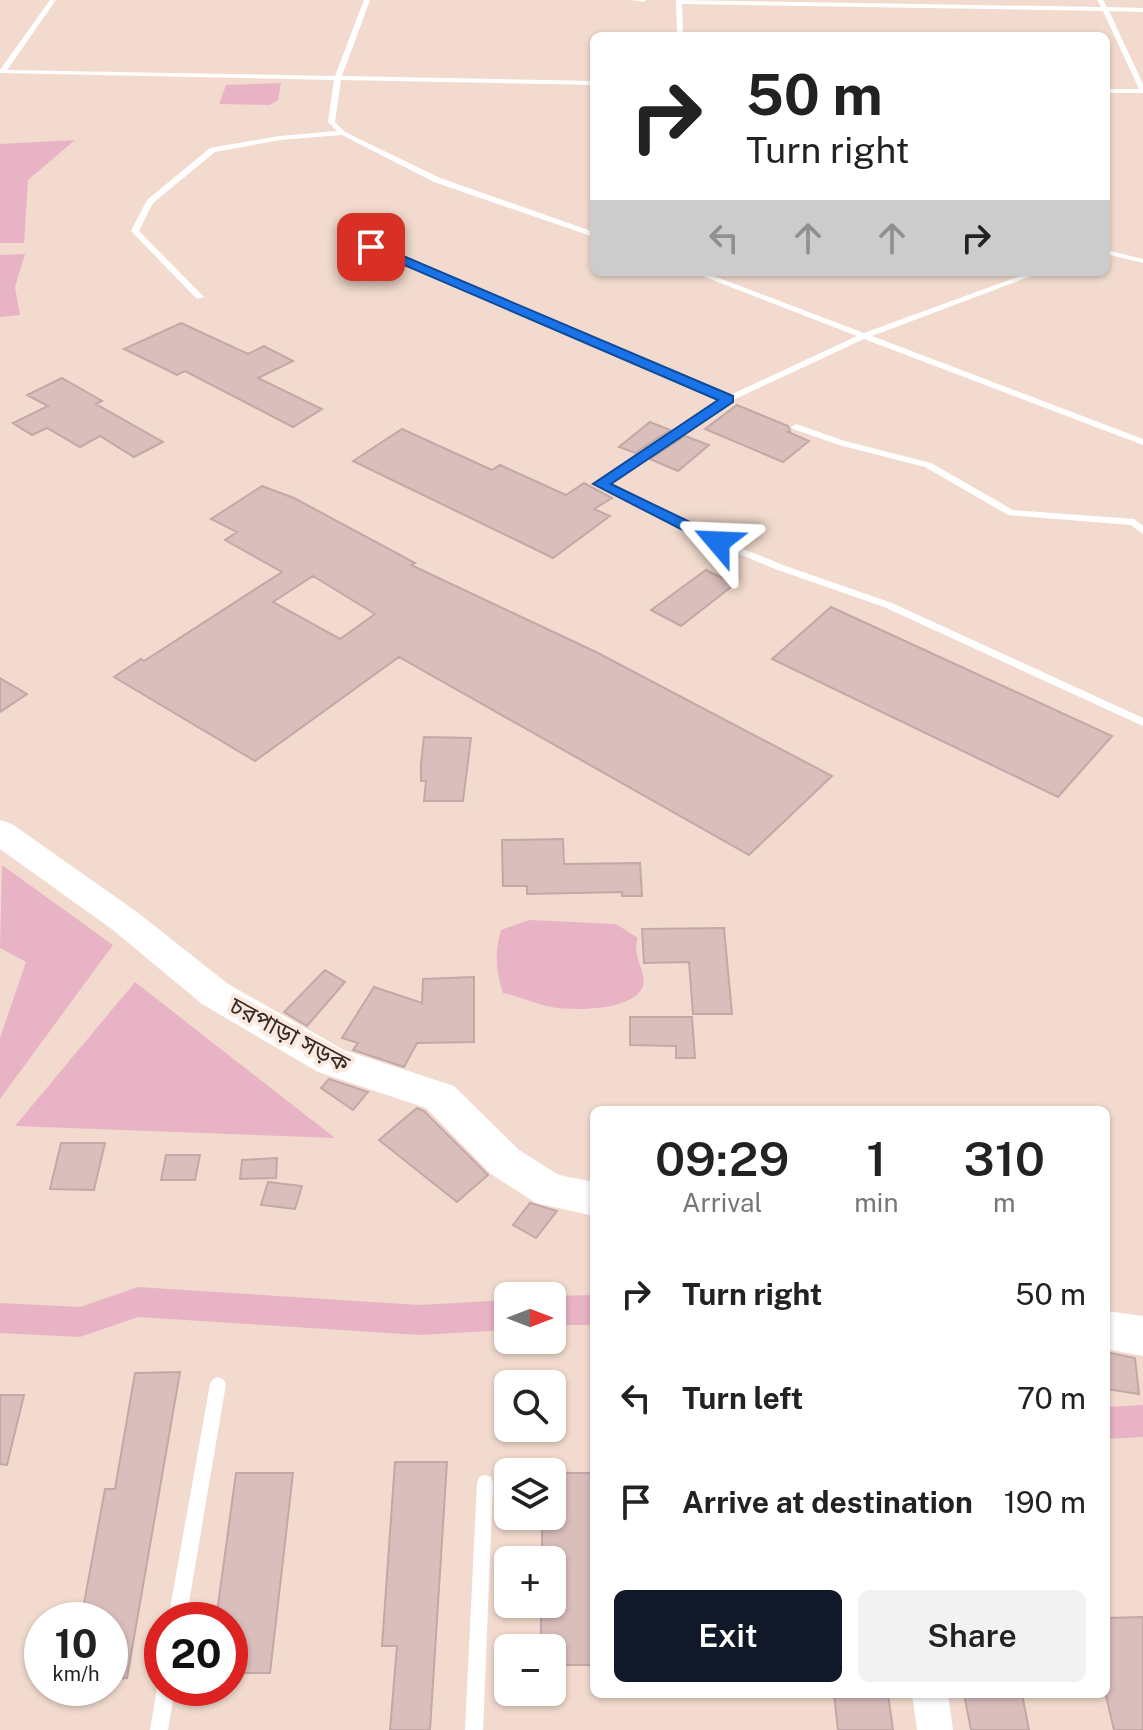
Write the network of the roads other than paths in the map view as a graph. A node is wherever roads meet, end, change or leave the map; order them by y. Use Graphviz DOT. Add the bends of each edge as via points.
graph roads {
  1 [pos="53,0"];
  2 [pos="367,0"];
  3 [pos="634,0"];
  4 [pos="643,0"];
  5 [pos="1100,0"];
  6 [pos="679,1"];
  7 [pos="1105,9"];
  8 [pos="1143,10"];
  9 [pos="680,32"];
  10 [pos="1,72"];
  11 [pos="338,77"];
  12 [pos="590,83"];
  13 [pos="1110,91"];
  14 [pos="1143,91"];
  15 [pos="343,133"];
  16 [pos="590,234"];
  17 [pos="371,247"];
  18 [pos="1110,253"];
  19 [pos="1143,261"];
  20 [pos="707,276"];
  21 [pos="1027,276"];
  22 [pos="200,297"];
  23 [pos="866,335"];
  24 [pos="728,399"];
  25 [pos="796,427"];
  26 [pos="1143,442"];
  27 [pos="1143,531"];
  28 [pos="1143,722"];
  29 [pos="0,832"];
  30 [pos="590,1198"];
  31 [pos="1110,1331"];
  32 [pos="1143,1336"];
  33 [pos="218,1384"];
  34 [pos="485,1483"];
  35 [pos="180,1602"];
  36 [pos="931,1698"];
  37 [pos="163,1706"];
  38 [pos="159,1730"];
  39 [pos="474,1730"];
  40 [pos="935,1730"];
  1 -- 10 [label="lane"];
  2 -- 11 [label="lane"];
  3 -- 4 [label="lane"];
  5 -- 7 [label="lane"];
  6 -- 7 [label="lane"];
  6 -- 9 [label="lane"];
  7 -- 8 [label="lane"];
  7 -- 14 [label="lane"];
  10 -- 11 [label="lane"];
  11 -- 12 [label="lane"];
  11 -- 15 [label="lane" via="331,122"];
  13 -- 14 [label="lane"];
  15 -- 16 [label="lane" via="437,180"];
  15 -- 22 [label="lane" via="213,150 150,202 135,231"];
  17 -- 24 [label="lane"];
  18 -- 19 [label="lane"];
  20 -- 23 [label="lane"];
  21 -- 23 [label="lane"];
  23 -- 24 [label="lane"];
  23 -- 26 [label="lane"];
  24 -- 28 [label="lane" via="601,484 718,542 888,605"];
  25 -- 27 [label="lane" via="928,465 1011,513 1134,522"];
  29 -- 30 [label="street, চরপাড়া সড়ক" via="125,921 215,994 331,1061 440,1097 505,1162 550,1191"];
  31 -- 32 [label="street"];
  33 -- 35 [label="lane"];
  34 -- 39 [label="lane"];
  36 -- 40 [label="street"];
  37 -- 38 [label="lane"];
}
